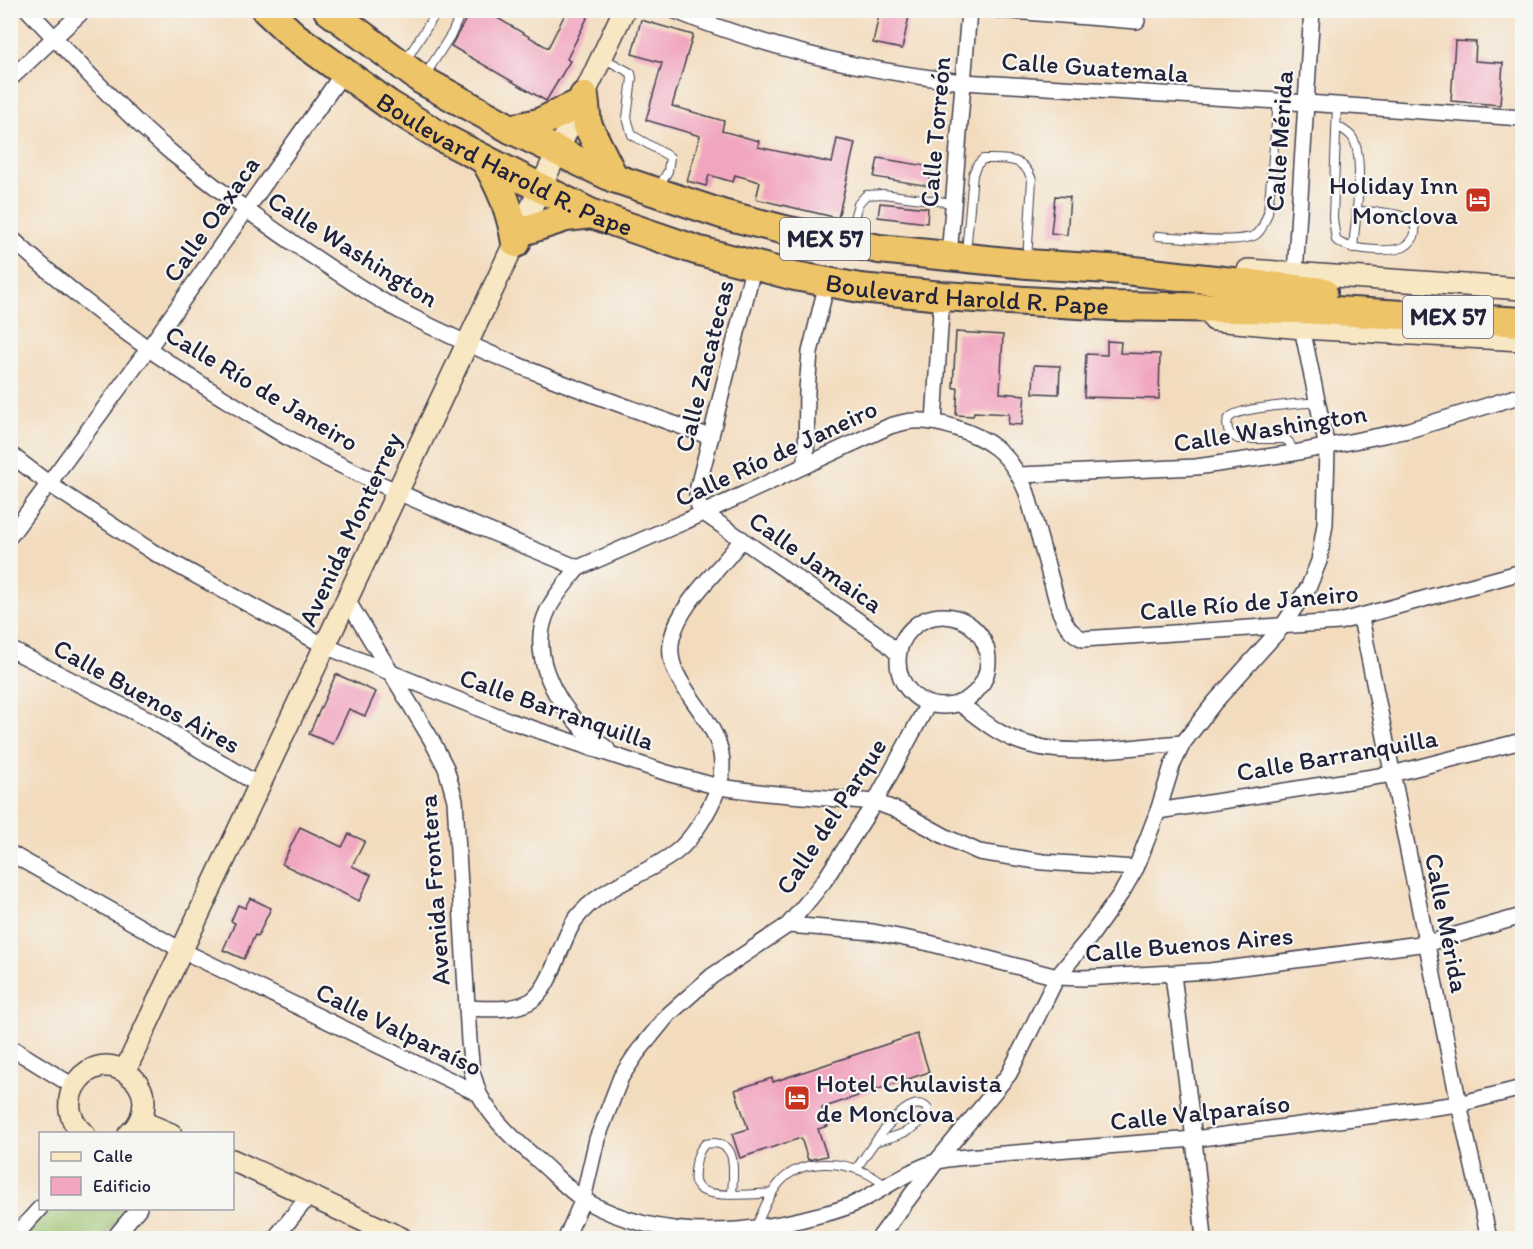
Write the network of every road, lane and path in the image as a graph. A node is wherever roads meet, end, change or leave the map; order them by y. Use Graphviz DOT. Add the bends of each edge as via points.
graph roads {
  1 [pos="28,10"];
  2 [pos="84,10"];
  3 [pos="266,10"];
  4 [pos="328,10"];
  5 [pos="438,10"];
  6 [pos="462,10"];
  7 [pos="624,10"];
  8 [pos="673,10"];
  9 [pos="969,10"];
  10 [pos="999,10"];
  11 [pos="1312,10"];
  12 [pos="1097,14"];
  13 [pos="1137,21"];
  14 [pos="54,38"];
  15 [pos="602,57"];
  16 [pos="343,73"];
  17 [pos="412,73"];
  18 [pos="10,79"];
  19 [pos="963,82"];
  20 [pos="583,100"];
  21 [pos="1278,101"];
  22 [pos="1306,103"];
  23 [pos="1337,105"];
  24 [pos="1522,118"];
  25 [pos="1337,126"];
  26 [pos="511,129"];
  27 [pos="558,152"];
  28 [pos="485,160"];
  29 [pos="614,178"];
  30 [pos="541,188"];
  31 [pos="655,193"];
  32 [pos="953,203"];
  33 [pos="246,211"];
  34 [pos="1356,211"];
  35 [pos="592,214"];
  36 [pos="1158,236"];
  37 [pos="10,237"];
  38 [pos="518,238"];
  39 [pos="847,243"];
  40 [pos="1353,248"];
  41 [pos="957,258"];
  42 [pos="1026,264"];
  43 [pos="754,266"];
  44 [pos="1125,270"];
  45 [pos="1295,274"];
  46 [pos="827,283"];
  47 [pos="1522,289"];
  48 [pos="942,296"];
  49 [pos="1374,304"];
  50 [pos="1112,306"];
  51 [pos="1522,306"];
  52 [pos="1522,322"];
  53 [pos="1302,328"];
  54 [pos="1522,340"];
  55 [pos="468,344"];
  56 [pos="148,349"];
  57 [pos="1522,395"];
  58 [pos="1318,402"];
  59 [pos="934,422"];
  60 [pos="711,437"];
  61 [pos="1327,448"];
  62 [pos="1294,453"];
  63 [pos="10,454"];
  64 [pos="806,465"];
  65 [pos="1020,475"];
  66 [pos="49,484"];
  67 [pos="398,492"];
  68 [pos="704,513"];
  69 [pos="10,536"];
  70 [pos="742,539"];
  71 [pos="578,568"];
  72 [pos="1522,572"];
  73 [pos="346,600"];
  74 [pos="1361,618"];
  75 [pos="1282,627"];
  76 [pos="325,646"];
  77 [pos="10,649"];
  78 [pos="898,654"];
  79 [pos="392,674"];
  80 [pos="959,703"];
  81 [pos="928,704"];
  82 [pos="1522,741"];
  83 [pos="1184,743"];
  84 [pos="614,755"];
  85 [pos="1392,774"];
  86 [pos="259,785"];
  87 [pos="718,787"];
  88 [pos="875,802"];
  89 [pos="1158,811"];
  90 [pos="10,853"];
  91 [pos="1136,868"];
  92 [pos="1522,916"];
  93 [pos="788,925"];
  94 [pos="1428,943"];
  95 [pos="182,950"];
  96 [pos="1173,975"];
  97 [pos="1057,977"];
  98 [pos="467,1008"];
  99 [pos="10,1047"];
  100 [pos="125,1071"];
  101 [pos="74,1086"];
  102 [pos="1522,1088"];
  103 [pos="480,1094"];
  104 [pos="1459,1104"];
  105 [pos="134,1127"];
  106 [pos="82,1132"];
  107 [pos="160,1132"];
  108 [pos="1194,1139"];
  109 [pos="877,1141"];
  110 [pos="234,1161"];
  111 [pos="936,1162"];
  112 [pos="856,1169"];
  113 [pos="885,1185"];
  114 [pos="772,1193"];
  115 [pos="732,1194"];
  116 [pos="309,1196"];
  117 [pos="583,1199"];
  118 [pos="39,1209"];
  119 [pos="139,1210"];
  120 [pos="755,1229"];
  121 [pos="13,1239"];
  122 [pos="114,1239"];
  123 [pos="275,1239"];
  124 [pos="400,1239"];
  125 [pos="566,1239"];
  126 [pos="879,1239"];
  127 [pos="1204,1239"];
  128 [pos="1489,1239"];
  1 -- 14 [label="street, Calle Washington"];
  2 -- 14 [label="street"];
  3 -- 16 [label="highway, Boulevard Harold R. Pape / MEX 57"];
  4 -- 17 [label="highway, Boulevard Harold R. Pape / MEX 57"];
  5 -- 17 [label="lane"];
  6 -- 17 [label="lane" via="452,33"];
  7 -- 15 [label="street, Avenida Monterrey"];
  8 -- 19 [label="street, Calle Guatemala" via="728,32 829,60 913,77"];
  9 -- 19 [label="street, Calle Torreón"];
  10 -- 12 [label="street"];
  11 -- 22 [label="street, Calle Mérida"];
  12 -- 13 [label="street"];
  14 -- 18 [label="street"];
  14 -- 33 [label="street, Calle Washington" via="148,132"];
  15 -- 20 [label="street, Avenida Monterrey"];
  15 -- 31 [label="lane" via="631,74 627,118 632,135 670,157 668,171"];
  16 -- 28 [label="highway, Boulevard Harold R. Pape / MEX 57"];
  16 -- 33 [label="street, Calle Oaxaca"];
  17 -- 26 [label="highway, Boulevard Harold R. Pape / MEX 57"];
  19 -- 21 [label="street, Calle Guatemala"];
  19 -- 32 [label="street, Calle Torreón"];
  20 -- 26 [label="highway" via="538,123"];
  20 -- 27 [label="street, Avenida Monterrey"];
  20 -- 29 [label="highway" via="587,124"];
  21 -- 22 [label="street, Calle Guatemala"];
  21 -- 36 [label="lane" via="1268,213 1257,234 1233,240"];
  22 -- 23 [label="street, Calle Guatemala"];
  22 -- 45 [label="street, Calle Mérida"];
  23 -- 24 [label="street, Calle Guatemala"];
  23 -- 25 [label="lane"];
  25 -- 34 [label="lane" via="1352,136 1357,147"];
  25 -- 40 [label="lane" via="1334,232 1340,244"];
  26 -- 27 [label="highway, Boulevard Harold R. Pape / MEX 57"];
  27 -- 29 [label="highway, Boulevard Harold R. Pape / MEX 57"];
  27 -- 30 [label="street, Avenida Monterrey"];
  28 -- 30 [label="highway, Boulevard Harold R. Pape / MEX 57"];
  28 -- 38 [label="highway" via="504,194"];
  29 -- 31 [label="highway, Boulevard Harold R. Pape / MEX 57"];
  30 -- 35 [label="highway, Boulevard Harold R. Pape / MEX 57"];
  30 -- 38 [label="street, Avenida Monterrey"];
  31 -- 39 [label="highway, Boulevard Harold R. Pape / MEX 57" via="734,217"];
  32 -- 39 [label="lane" via="866,195 858,204"];
  32 -- 41 [label="street, Calle Torreón"];
  33 -- 55 [label="street, Calle Washington" via="402,312"];
  33 -- 56 [label="street, Calle Oaxaca"];
  34 -- 40 [label="lane"];
  34 -- 40 [label="lane" via="1409,218 1416,231 1414,239 1400,248"];
  35 -- 38 [label="highway" via="566,217"];
  35 -- 43 [label="highway, Boulevard Harold R. Pape / MEX 57"];
  37 -- 56 [label="street, Calle Río de Janeiro" via="54,277"];
  38 -- 55 [label="street, Avenida Monterrey"];
  39 -- 41 [label="highway, Boulevard Harold R. Pape / MEX 57"];
  41 -- 42 [label="highway, Boulevard Harold R. Pape / MEX 57"];
  41 -- 42 [label="lane" via="977,165 983,159 1004,159 1023,164 1032,180"];
  42 -- 44 [label="highway, Boulevard Harold R. Pape / MEX 57"];
  43 -- 46 [label="highway, Boulevard Harold R. Pape / MEX 57"];
  43 -- 60 [label="street, Calle Zacatecas"];
  44 -- 45 [label="street" via="1154,262"];
  44 -- 49 [label="highway, Boulevard Harold R. Pape / MEX 57" via="1303,291"];
  45 -- 47 [label="street"];
  46 -- 48 [label="highway, Boulevard Harold R. Pape / MEX 57"];
  46 -- 64 [label="street" via="810,352"];
  48 -- 50 [label="highway, Boulevard Harold R. Pape / MEX 57"];
  48 -- 59 [label="street"];
  49 -- 50 [label="highway, Boulevard Harold R. Pape / MEX 57" via="1301,309"];
  49 -- 51 [label="highway, Boulevard Harold R. Pape / MEX 57"];
  49 -- 52 [label="highway, Boulevard Harold R. Pape / MEX 57"];
  50 -- 53 [label="street" via="1144,313"];
  53 -- 54 [label="street"];
  53 -- 58 [label="street"];
  55 -- 60 [label="street, Calle Washington" via="590,394"];
  55 -- 67 [label="street, Avenida Monterrey"];
  56 -- 66 [label="street, Calle Oaxaca"];
  56 -- 67 [label="street, Calle Río de Janeiro" via="300,444"];
  57 -- 61 [label="street, Calle Washington" via="1409,430"];
  58 -- 61 [label="street"];
  58 -- 62 [label="lane" via="1247,410 1228,420 1230,434 1238,439 1285,439"];
  59 -- 64 [label="street, Calle Río de Janeiro" via="890,426"];
  59 -- 65 [label="street, Calle Río de Janeiro" via="996,447"];
  60 -- 68 [label="street, Calle Zacatecas" via="697,491"];
  61 -- 62 [label="street, Calle Washington"];
  61 -- 75 [label="street" via="1325,524 1319,561 1309,586"];
  62 -- 65 [label="street, Calle Washington" via="1196,467"];
  63 -- 66 [label="street, Calle Barranquilla"];
  64 -- 68 [label="street, Calle Río de Janeiro"];
  65 -- 75 [label="street, Calle Río de Janeiro" via="1060,612 1074,635 1099,639"];
  66 -- 69 [label="street, Calle Oaxaca"];
  66 -- 76 [label="street, Calle Barranquilla" via="153,552"];
  67 -- 71 [label="street, Calle Río de Janeiro"];
  67 -- 73 [label="street, Avenida Monterrey"];
  68 -- 70 [label="street, Calle Jamaica"];
  68 -- 71 [label="street, Calle Río de Janeiro"];
  70 -- 78 [label="street, Calle Jamaica" via="877,634"];
  70 -- 87 [label="street" via="681,615 672,639 672,659 678,676 712,727 722,751"];
  71 -- 84 [label="street" via="548,610 541,654 547,676 564,704 582,728"];
  72 -- 74 [label="street, Calle Río de Janeiro"];
  73 -- 76 [label="street, Avenida Monterrey"];
  73 -- 79 [label="street, Avenida Frontera"];
  74 -- 75 [label="street, Calle Río de Janeiro"];
  74 -- 85 [label="street, Calle Mérida"];
  75 -- 83 [label="street"];
  76 -- 79 [label="street, Calle Barranquilla"];
  76 -- 86 [label="street, Avenida Monterrey"];
  77 -- 86 [label="street, Calle Buenos Aires" via="152,721"];
  78 -- 80 [label="street" via="902,640 922,620 937,615 965,621 985,642 987,671 982,685"];
  78 -- 81 [label="street" via="898,670 904,685 914,697"];
  79 -- 84 [label="street, Calle Barranquilla" via="510,721"];
  79 -- 98 [label="street, Avenida Frontera" via="447,768 455,800"];
  80 -- 81 [label="street"];
  80 -- 83 [label="street" via="991,727 1040,748 1067,751"];
  81 -- 88 [label="street, Calle del Parque"];
  82 -- 85 [label="street, Calle Barranquilla"];
  83 -- 89 [label="street"];
  84 -- 87 [label="street, Calle Barranquilla"];
  85 -- 89 [label="street, Calle Barranquilla"];
  85 -- 94 [label="street, Calle Mérida"];
  86 -- 95 [label="street, Avenida Monterrey"];
  87 -- 88 [label="street, Calle Barranquilla"];
  87 -- 98 [label="street" via="702,820 677,851 596,900 575,920 544,987 531,1001 499,1009"];
  88 -- 91 [label="street, Calle Barranquilla" via="979,852 1043,862"];
  88 -- 93 [label="street, Calle del Parque" via="824,881"];
  89 -- 91 [label="street"];
  90 -- 95 [label="street, Calle Valparaíso"];
  91 -- 97 [label="street" via="1090,937"];
  92 -- 94 [label="street, Calle Buenos Aires"];
  93 -- 97 [label="street, Calle Buenos Aires" via="873,932"];
  93 -- 117 [label="street, Calle del Parque" via="712,976 668,1015 637,1053 621,1077 597,1139"];
  94 -- 96 [label="street, Calle Buenos Aires"];
  94 -- 104 [label="street, Calle Mérida"];
  95 -- 100 [label="street, Avenida Monterrey"];
  95 -- 103 [label="street, Calle Valparaíso"];
  96 -- 97 [label="street, Calle Buenos Aires"];
  96 -- 108 [label="street"];
  97 -- 111 [label="street" via="1009,1074"];
  98 -- 103 [label="street, Avenida Frontera" via="472,1072"];
  99 -- 101 [label="street"];
  100 -- 101 [label="street" via="102,1066 90,1070"];
  100 -- 105 [label="street" via="134,1078 144,1098"];
  101 -- 106 [label="street" via="69,1111"];
  102 -- 104 [label="street, Calle Valparaíso"];
  103 -- 117 [label="street, Calle Valparaíso" via="499,1124"];
  104 -- 108 [label="street, Calle Valparaíso"];
  104 -- 128 [label="street, Calle Mérida"];
  105 -- 107 [label="street"];
  108 -- 111 [label="street, Calle Valparaíso"];
  108 -- 127 [label="street"];
  109 -- 109 [label="lane" via="911,1129 921,1122 928,1109 919,1104 899,1113"];
  109 -- 112 [label="lane"];
  110 -- 116 [label="street"];
  111 -- 113 [label="street, Calle Valparaíso"];
  111 -- 126 [label="street"];
  112 -- 113 [label="lane"];
  112 -- 114 [label="lane" via="818,1164 784,1178"];
  113 -- 120 [label="street, Calle Valparaíso" via="861,1201 820,1215"];
  114 -- 115 [label="lane"];
  114 -- 120 [label="lane"];
  115 -- 115 [label="lane" via="711,1193 696,1186 698,1155 705,1144 719,1144 732,1154"];
  116 -- 123 [label="street"];
  116 -- 124 [label="street"];
  117 -- 120 [label="street, Calle Valparaíso" via="622,1216 668,1228 709,1232"];
  117 -- 125 [label="street, Calle del Parque"];
  118 -- 121 [label="street"];
  119 -- 122 [label="street"];
}
